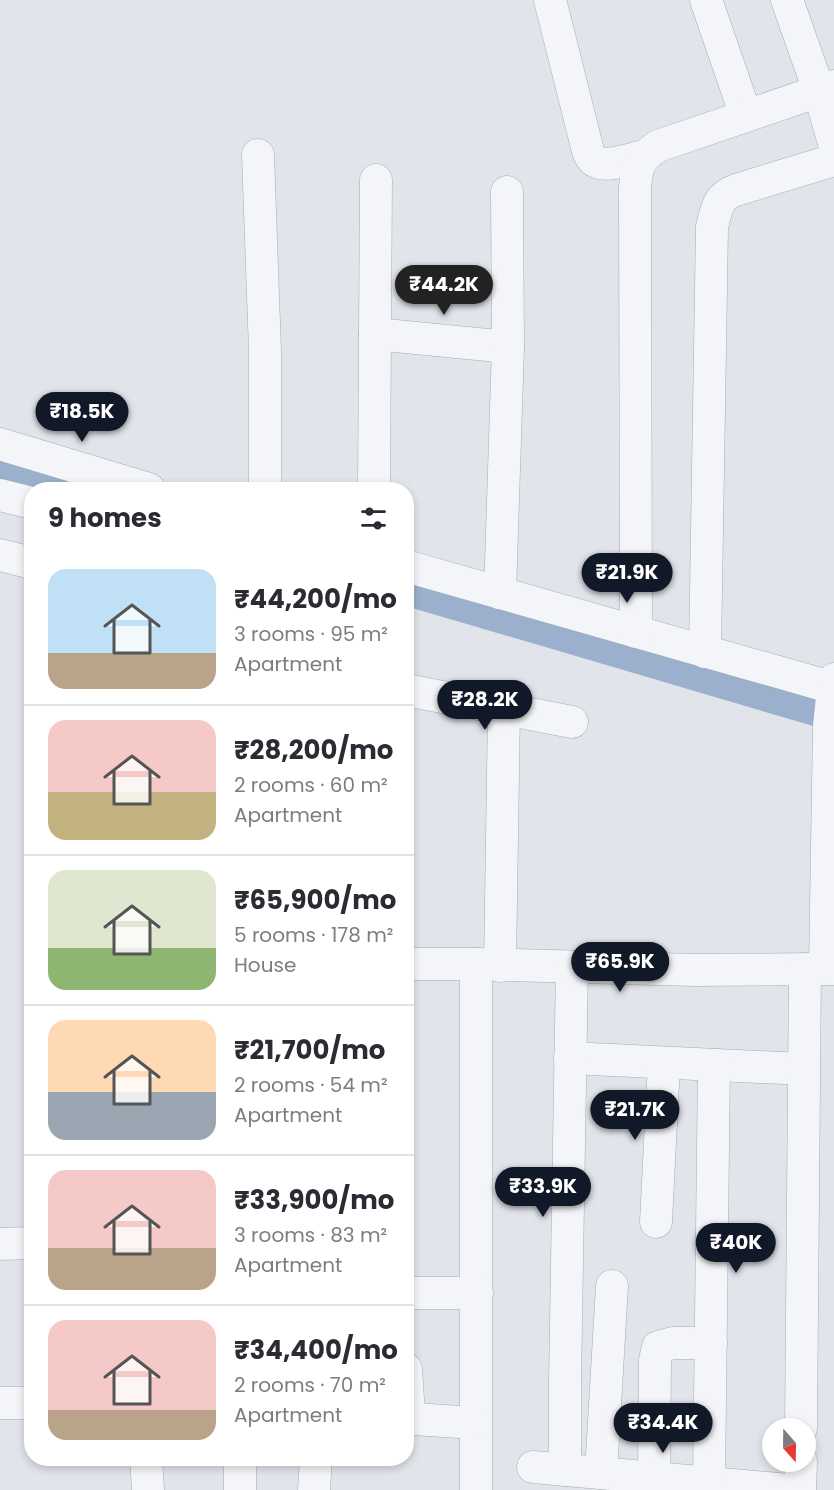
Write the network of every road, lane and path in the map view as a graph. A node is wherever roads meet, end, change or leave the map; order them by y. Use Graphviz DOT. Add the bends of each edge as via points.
graph roads {
  1 [pos="550,0"];
  2 [pos="706,0"];
  3 [pos="787,0"];
  4 [pos="826,88"];
  5 [pos="746,116"];
  6 [pos="834,143"];
  7 [pos="258,155"];
  8 [pos="643,156"];
  9 [pos="834,160"];
  10 [pos="376,180"];
  11 [pos="507,192"];
  12 [pos="375,334"];
  13 [pos="508,347"];
  14 [pos="0,444"];
  15 [pos="112,482"];
  16 [pos="265,482"];
  17 [pos="374,482"];
  18 [pos="0,495"];
  19 [pos="24,501"];
  20 [pos="0,555"];
  21 [pos="24,561"];
  22 [pos="414,568"];
  23 [pos="500,593"];
  24 [pos="636,632"];
  25 [pos="705,652"];
  26 [pos="414,692"];
  27 [pos="832,708"];
  28 [pos="504,710"];
  29 [pos="572,722"];
  30 [pos="830,836"];
  31 [pos="414,964"];
  32 [pos="488,965"];
  33 [pos="572,967"];
  34 [pos="821,969"];
  35 [pos="570,1058"];
  36 [pos="664,1062"];
  37 [pos="714,1065"];
  38 [pos="803,1069"];
  39 [pos="656,1222"];
  40 [pos="24,1243"];
  41 [pos="0,1244"];
  42 [pos="612,1286"];
  43 [pos="414,1293"];
  44 [pos="477,1293"];
  45 [pos="711,1343"];
  46 [pos="0,1403"];
  47 [pos="24,1403"];
  48 [pos="801,1418"];
  49 [pos="414,1419"];
  50 [pos="475,1423"];
  51 [pos="146,1466"];
  52 [pos="240,1466"];
  53 [pos="316,1466"];
  54 [pos="533,1467"];
  55 [pos="801,1472"];
  56 [pos="587,1476"];
  57 [pos="654,1478"];
  58 [pos="709,1483"];
  59 [pos="148,1490"];
  60 [pos="240,1490"];
  61 [pos="314,1490"];
  62 [pos="476,1490"];
  63 [pos="789,1490"];
  64 [pos="800,1490"];
  1 -- 8 [label="street" via="591,158 599,164"];
  2 -- 5 [label="street"];
  3 -- 4 [label="street"];
  4 -- 5 [label="street"];
  4 -- 6 [label="street"];
  5 -- 8 [label="street" via="658,146"];
  7 -- 16 [label="street"];
  8 -- 24 [label="street" via="635,188"];
  9 -- 25 [label="street" via="726,194 719,201 712,227"];
  10 -- 12 [label="street"];
  11 -- 13 [label="street"];
  12 -- 13 [label="street"];
  12 -- 17 [label="street"];
  13 -- 23 [label="street"];
  14 -- 15 [label="street"];
  18 -- 19 [label="street"];
  20 -- 21 [label="street"];
  22 -- 23 [label="street"];
  23 -- 24 [label="street"];
  24 -- 25 [label="street"];
  25 -- 27 [label="street"];
  26 -- 28 [label="street"];
  27 -- 30 [label="street"];
  28 -- 29 [label="street"];
  28 -- 32 [label="street"];
  30 -- 34 [label="street"];
  31 -- 32 [label="street"];
  32 -- 33 [label="street"];
  32 -- 44 [label="street"];
  33 -- 34 [label="street"];
  33 -- 35 [label="street"];
  34 -- 38 [label="street"];
  35 -- 36 [label="street"];
  35 -- 56 [label="street" via="565,1371"];
  36 -- 37 [label="street"];
  36 -- 39 [label="street"];
  37 -- 38 [label="street"];
  37 -- 45 [label="street"];
  38 -- 48 [label="street"];
  40 -- 41 [label="street"];
  42 -- 56 [label="street"];
  43 -- 44 [label="street"];
  44 -- 50 [label="street"];
  45 -- 57 [label="street" via="658,1347"];
  45 -- 58 [label="street"];
  46 -- 47 [label="street"];
  49 -- 50 [label="street"];
  50 -- 62 [label="street"];
  51 -- 59 [label="street"];
  52 -- 60 [label="street"];
  53 -- 61 [label="street"];
  54 -- 56 [label="street"];
  55 -- 64 [label="street"];
  56 -- 57 [label="street"];
  57 -- 58 [label="street"];
  58 -- 63 [label="street"];
}
